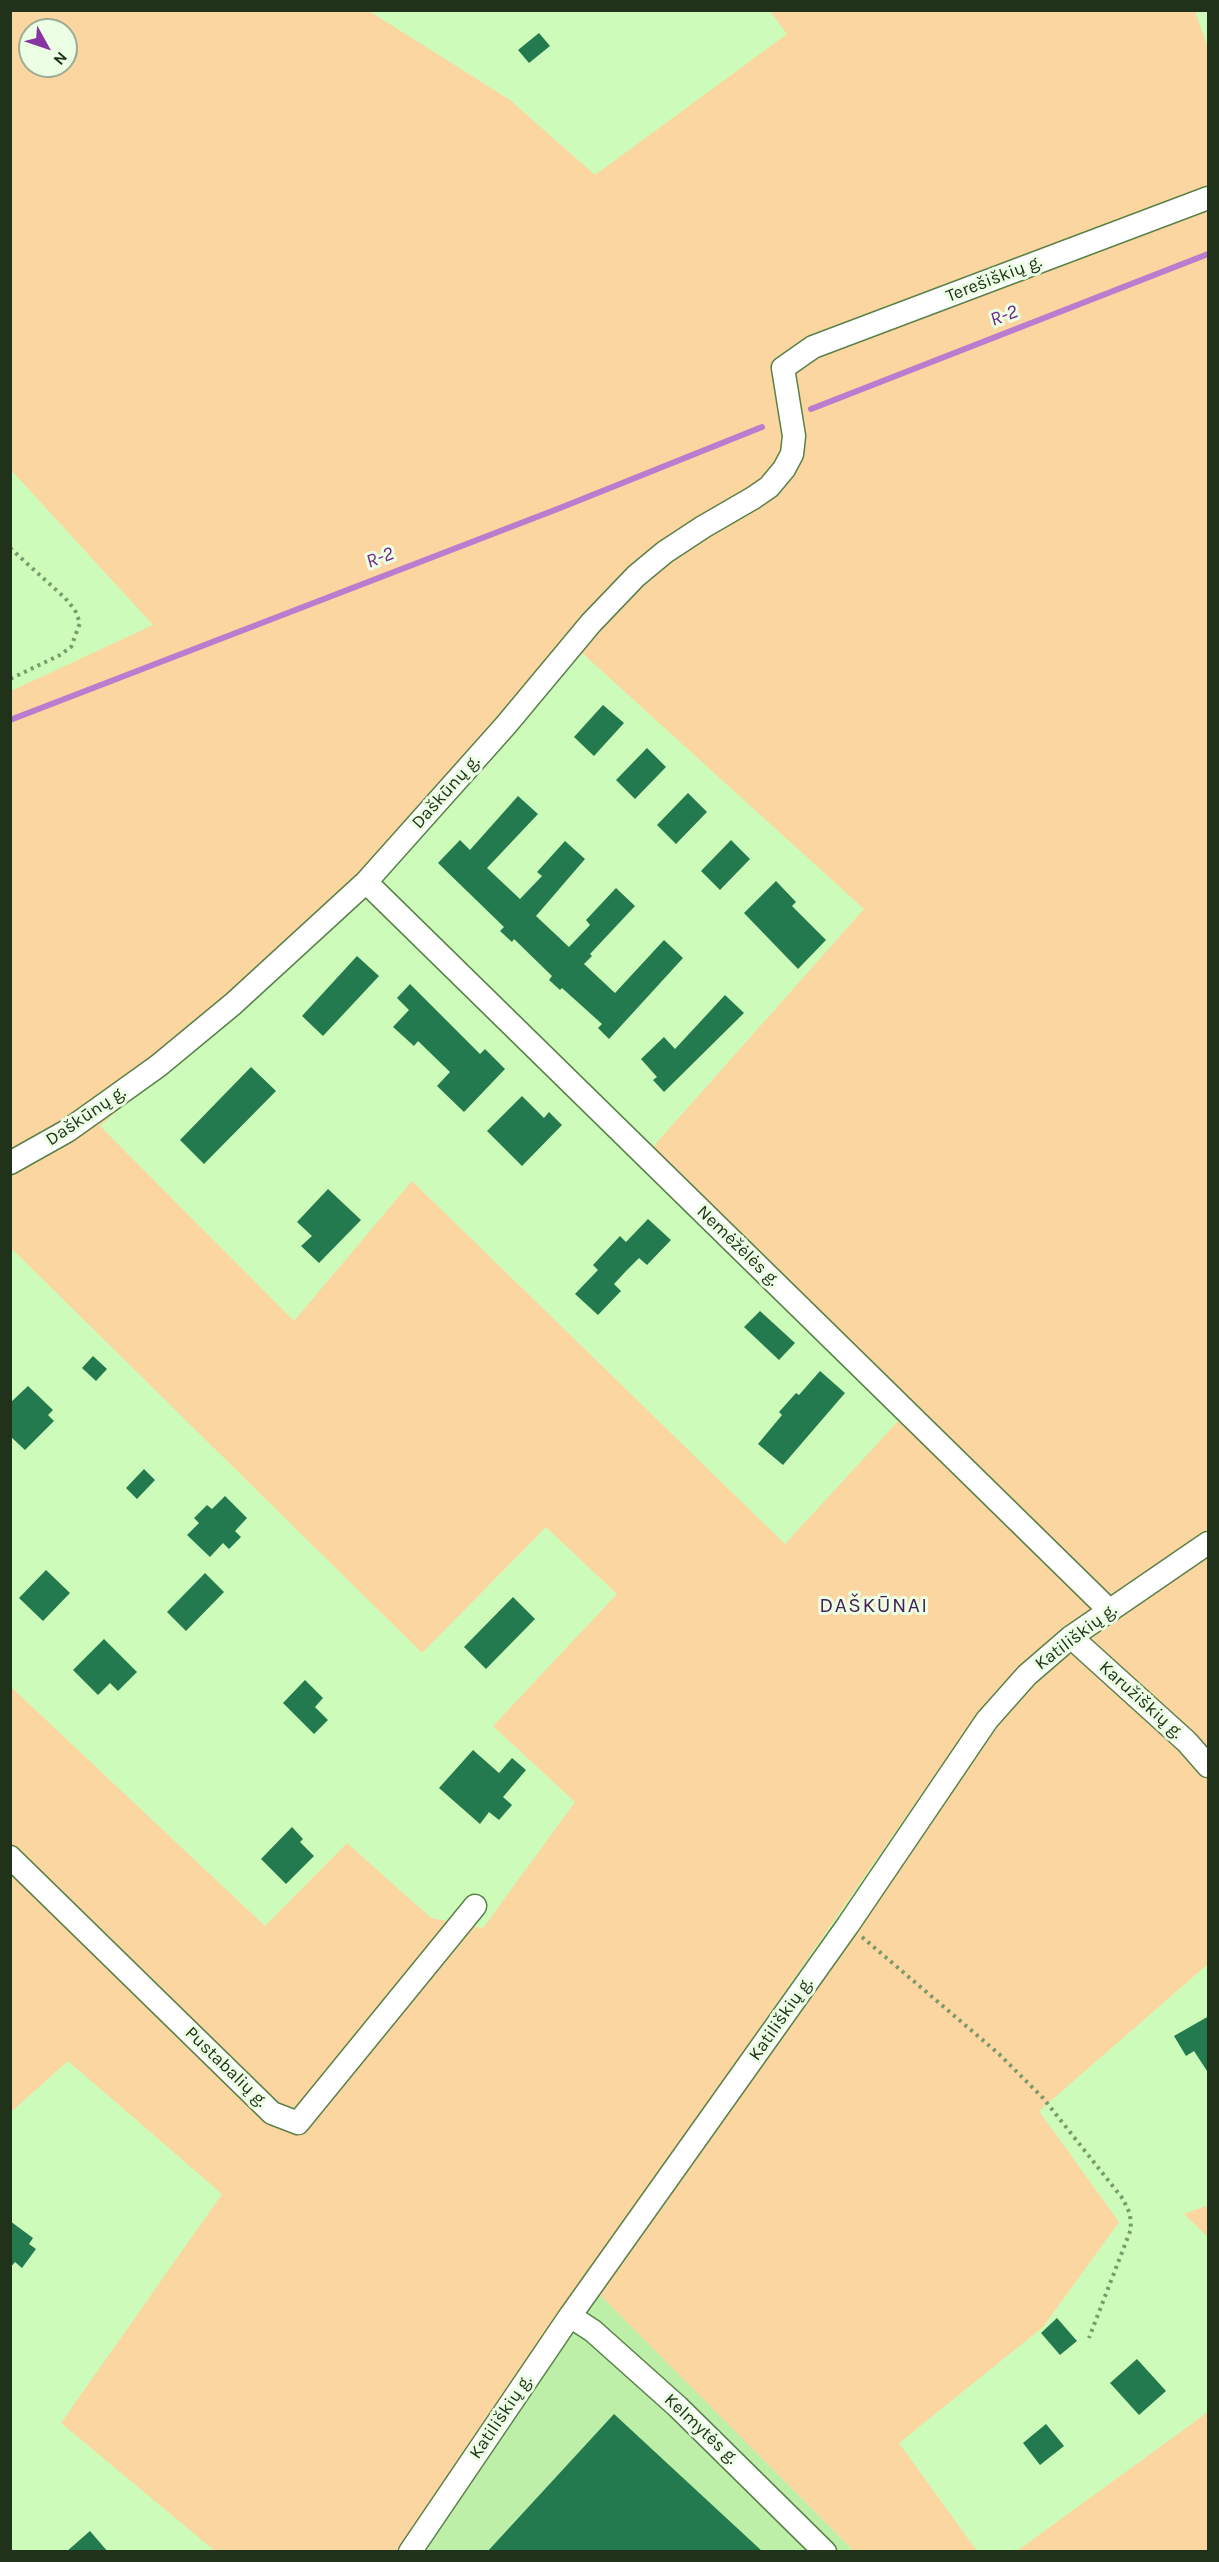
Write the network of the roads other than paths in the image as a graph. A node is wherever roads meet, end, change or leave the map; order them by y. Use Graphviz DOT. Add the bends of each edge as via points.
graph roads {
  1 [pos="1209,198"];
  2 [pos="783,368"];
  3 [pos="366,882"];
  4 [pos="10,1163"];
  5 [pos="1209,1543"];
  6 [pos="1110,1611"];
  7 [pos="1071,1637"];
  8 [pos="1209,1766"];
  9 [pos="10,1857"];
  10 [pos="475,1906"];
  11 [pos="570,2316"];
  12 [pos="410,2552"];
  13 [pos="825,2552"];
  1 -- 2 [label="street, Terešiškių g." via="813,347"];
  2 -- 3 [label="street, Daškūnų g." via="794,436 792,454 784,470 769,487 703,526 636,576"];
  3 -- 4 [label="street, Daškūnų g." via="233,1004 158,1066 67,1131"];
  3 -- 6 [label="street, Nemėžėlės g."];
  5 -- 6 [label="street, Katiliškių g."];
  6 -- 7 [label="street, Katiliškių g."];
  7 -- 8 [label="street, Karužiškių g."];
  7 -- 11 [label="street, Katiliškių g." via="1027,1675 987,1720 848,1925"];
  9 -- 10 [label="street, Pustabalių g." via="272,2113 298,2123"];
  11 -- 12 [label="street, Katiliškių g."];
  11 -- 13 [label="street, Kelmytės g." via="593,2331 733,2458"];
}
